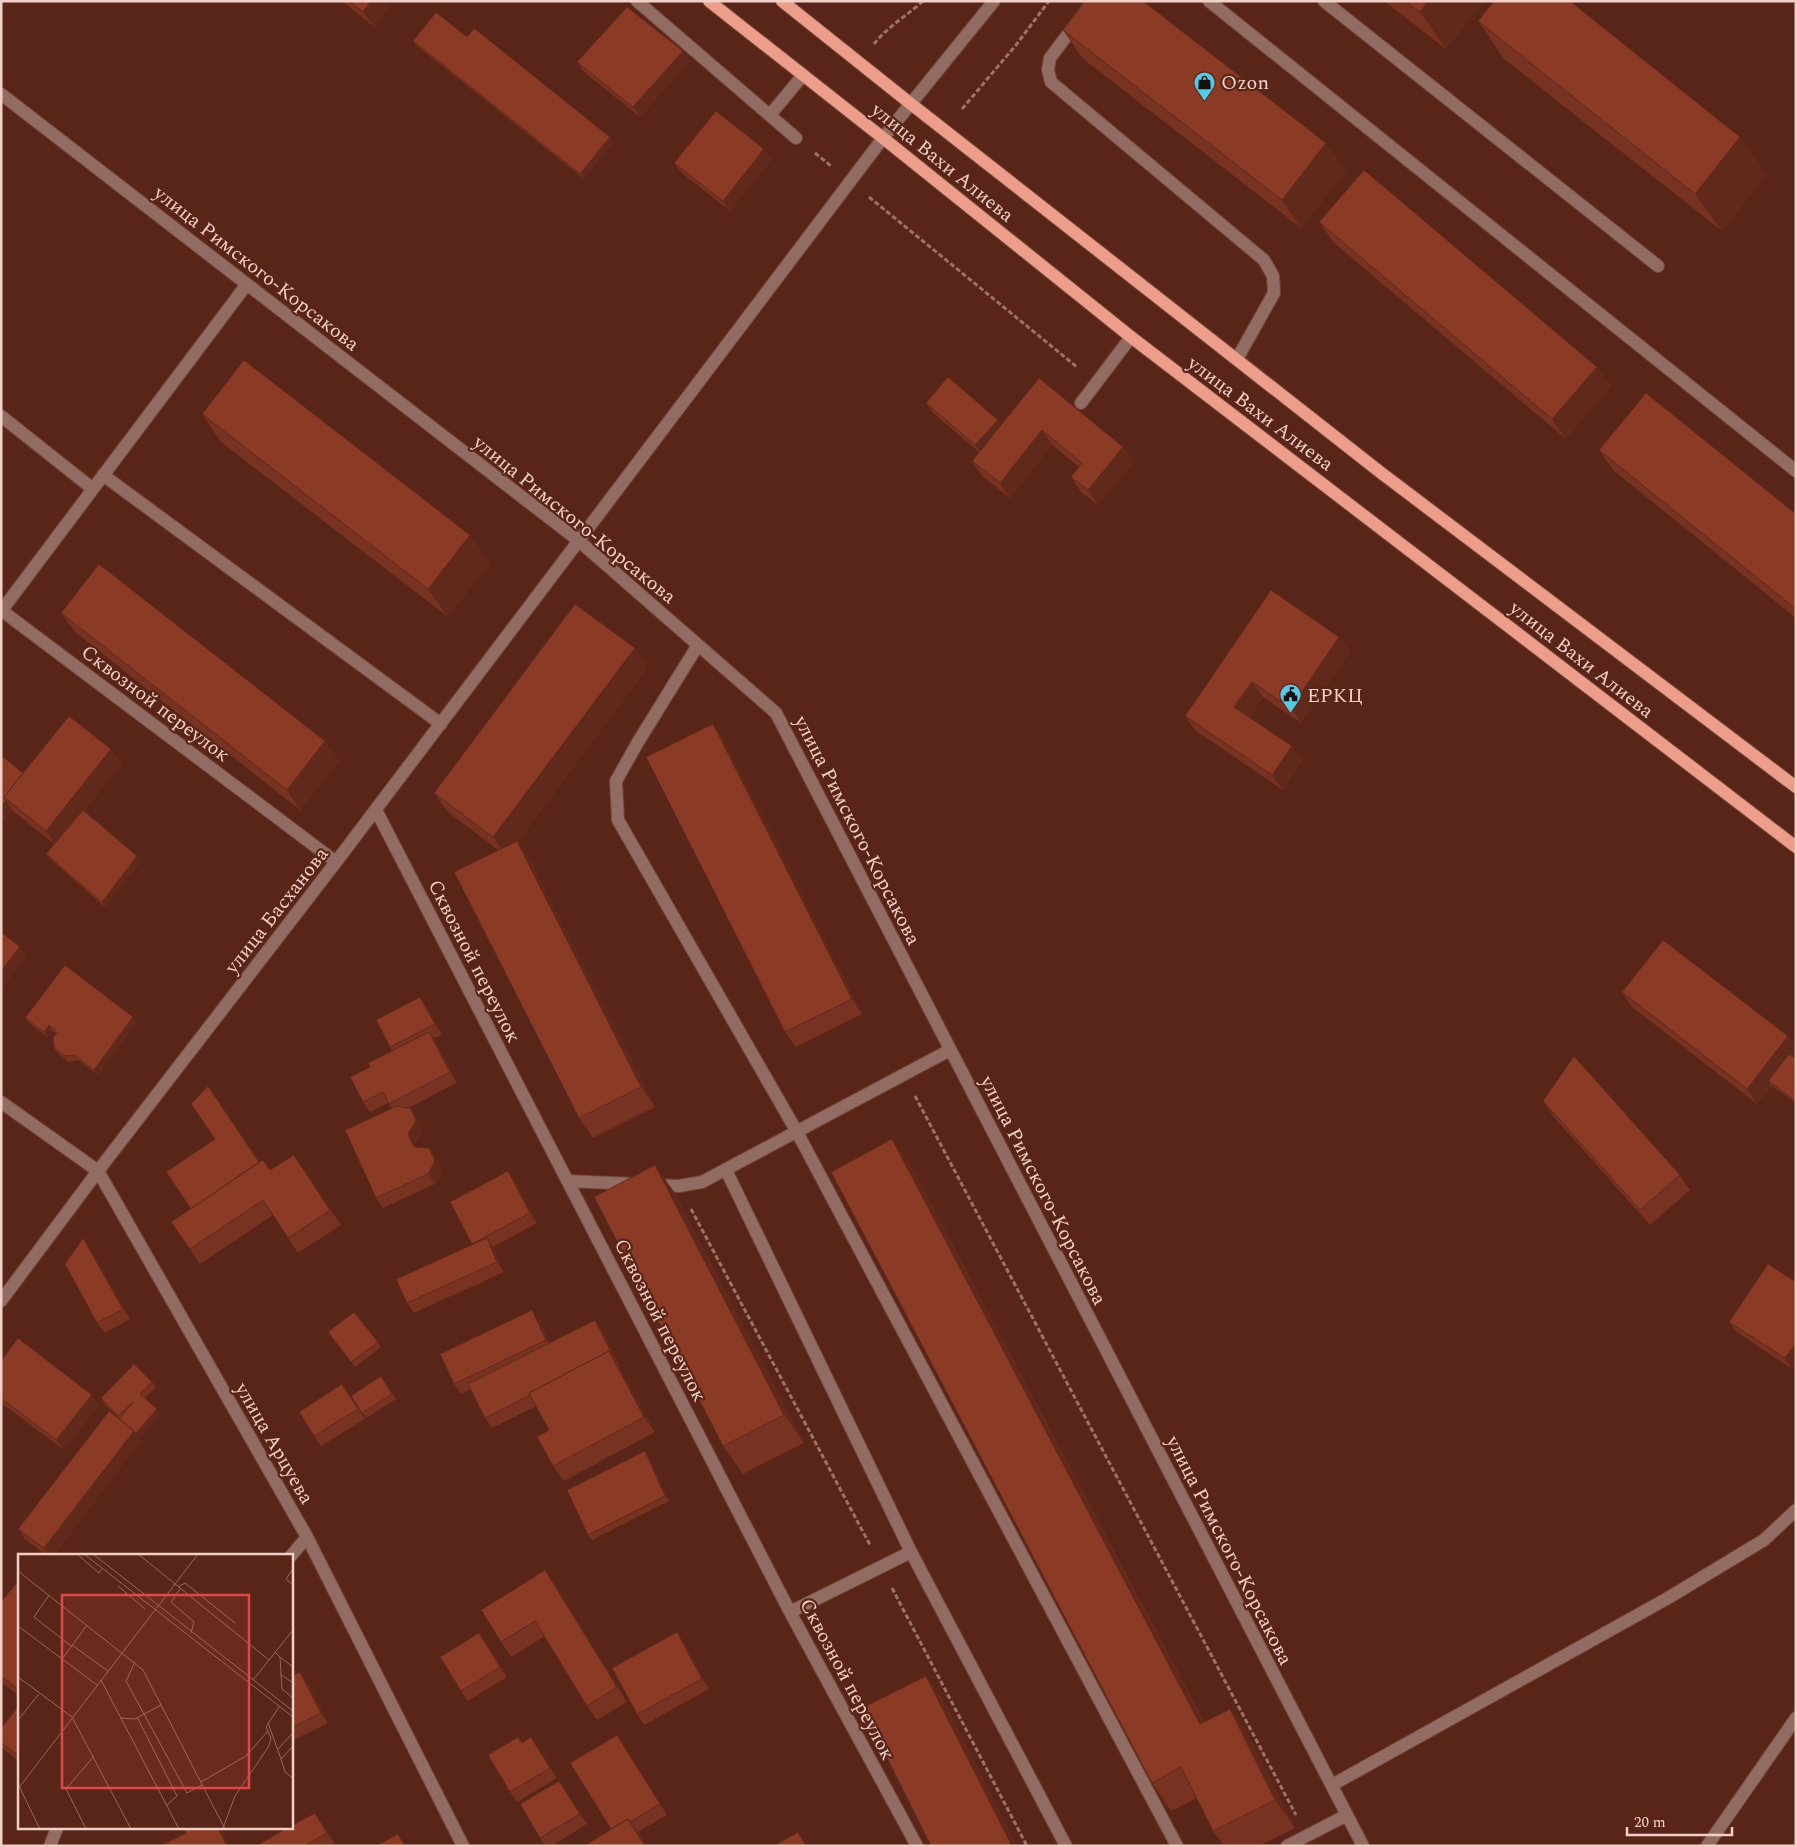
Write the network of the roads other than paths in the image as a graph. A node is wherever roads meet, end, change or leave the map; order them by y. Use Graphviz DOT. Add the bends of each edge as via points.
graph roads {
  1 [pos="637,1"];
  2 [pos="709,1"];
  3 [pos="782,1"];
  4 [pos="994,1"];
  5 [pos="1093,1"];
  6 [pos="1209,1"];
  7 [pos="1324,1"];
  8 [pos="803,75"];
  9 [pos="1,94"];
  10 [pos="911,104"];
  11 [pos="770,115"];
  12 [pos="796,138"];
  13 [pos="883,138"];
  14 [pos="1658,266"];
  15 [pos="247,284"];
  16 [pos="1131,337"];
  17 [pos="1237,359"];
  18 [pos="1081,402"];
  19 [pos="1,416"];
  20 [pos="1796,471"];
  21 [pos="103,475"];
  22 [pos="93,489"];
  23 [pos="579,541"];
  24 [pos="2,610"];
  25 [pos="698,645"];
  26 [pos="441,724"];
  27 [pos="1796,787"];
  28 [pos="376,810"];
  29 [pos="1796,847"];
  30 [pos="336,862"];
  31 [pos="950,1050"];
  32 [pos="1,1102"];
  33 [pos="797,1132"];
  34 [pos="726,1170"];
  35 [pos="98,1172"];
  36 [pos="568,1181"];
  37 [pos="1,1301"];
  38 [pos="1796,1510"];
  39 [pos="307,1538"];
  40 [pos="911,1552"];
  41 [pos="292,1555"];
  42 [pos="790,1612"];
  43 [pos="1796,1718"];
  44 [pos="1332,1785"];
  45 [pos="1347,1815"];
  46 [pos="56,1830"];
  47 [pos="50,1846"];
  48 [pos="462,1846"];
  49 [pos="916,1846"];
  50 [pos="1066,1846"];
  51 [pos="1177,1846"];
  52 [pos="1287,1846"];
  53 [pos="1363,1846"];
  54 [pos="1707,1846"];
  1 -- 11 [label="street"];
  2 -- 8 [label="main road, улица Вахи Алиева"];
  3 -- 10 [label="main road, улица Вахи Алиева"];
  4 -- 10 [label="street, улица Басханова"];
  5 -- 17 [label="street" via="1050,58 1051,82 1264,260 1273,276 1274,293"];
  6 -- 20 [label="street"];
  7 -- 14 [label="street"];
  8 -- 11 [label="street"];
  8 -- 13 [label="main road, улица Вахи Алиева"];
  9 -- 15 [label="street, улица Римского-Корсакова"];
  10 -- 13 [label="street, улица Басханова"];
  10 -- 17 [label="main road, улица Вахи Алиева"];
  11 -- 12 [label="street"];
  13 -- 16 [label="main road, улица Вахи Алиева"];
  13 -- 23 [label="street, улица Басханова"];
  15 -- 21 [label="street"];
  15 -- 23 [label="street, улица Римского-Корсакова"];
  16 -- 18 [label="street"];
  16 -- 29 [label="main road, улица Вахи Алиева"];
  17 -- 27 [label="main road, улица Вахи Алиева" via="1380,472"];
  19 -- 22 [label="street"];
  21 -- 22 [label="street"];
  21 -- 26 [label="street"];
  22 -- 24 [label="street"];
  23 -- 25 [label="street, улица Римского-Корсакова"];
  23 -- 26 [label="street, улица Басханова"];
  24 -- 30 [label="street, Сквозной переулок"];
  25 -- 31 [label="street, улица Римского-Корсакова" via="776,713"];
  25 -- 33 [label="street" via="616,782 618,820"];
  26 -- 28 [label="street, улица Басханова"];
  28 -- 30 [label="street, улица Басханова"];
  28 -- 36 [label="street, Сквозной переулок"];
  30 -- 35 [label="street, улица Басханова"];
  31 -- 33 [label="street"];
  31 -- 44 [label="street, улица Римского-Корсакова"];
  32 -- 35 [label="street, улица Арцуева"];
  33 -- 34 [label="street"];
  33 -- 51 [label="street"];
  34 -- 36 [label="street" via="702,1182 678,1186"];
  34 -- 40 [label="street"];
  35 -- 37 [label="street, улица Басханова"];
  35 -- 39 [label="street, улица Арцуева"];
  36 -- 42 [label="street, Сквозной переулок"];
  38 -- 44 [label="street" via="1764,1540 1668,1598"];
  39 -- 41 [label="street"];
  39 -- 48 [label="street, улица Арцуева"];
  40 -- 42 [label="street"];
  40 -- 50 [label="street"];
  42 -- 49 [label="street, Сквозной переулок"];
  43 -- 54 [label="street"];
  44 -- 45 [label="street, улица Римского-Корсакова"];
  45 -- 52 [label="street"];
  45 -- 53 [label="street, улица Римского-Корсакова"];
  46 -- 47 [label="street"];
}
